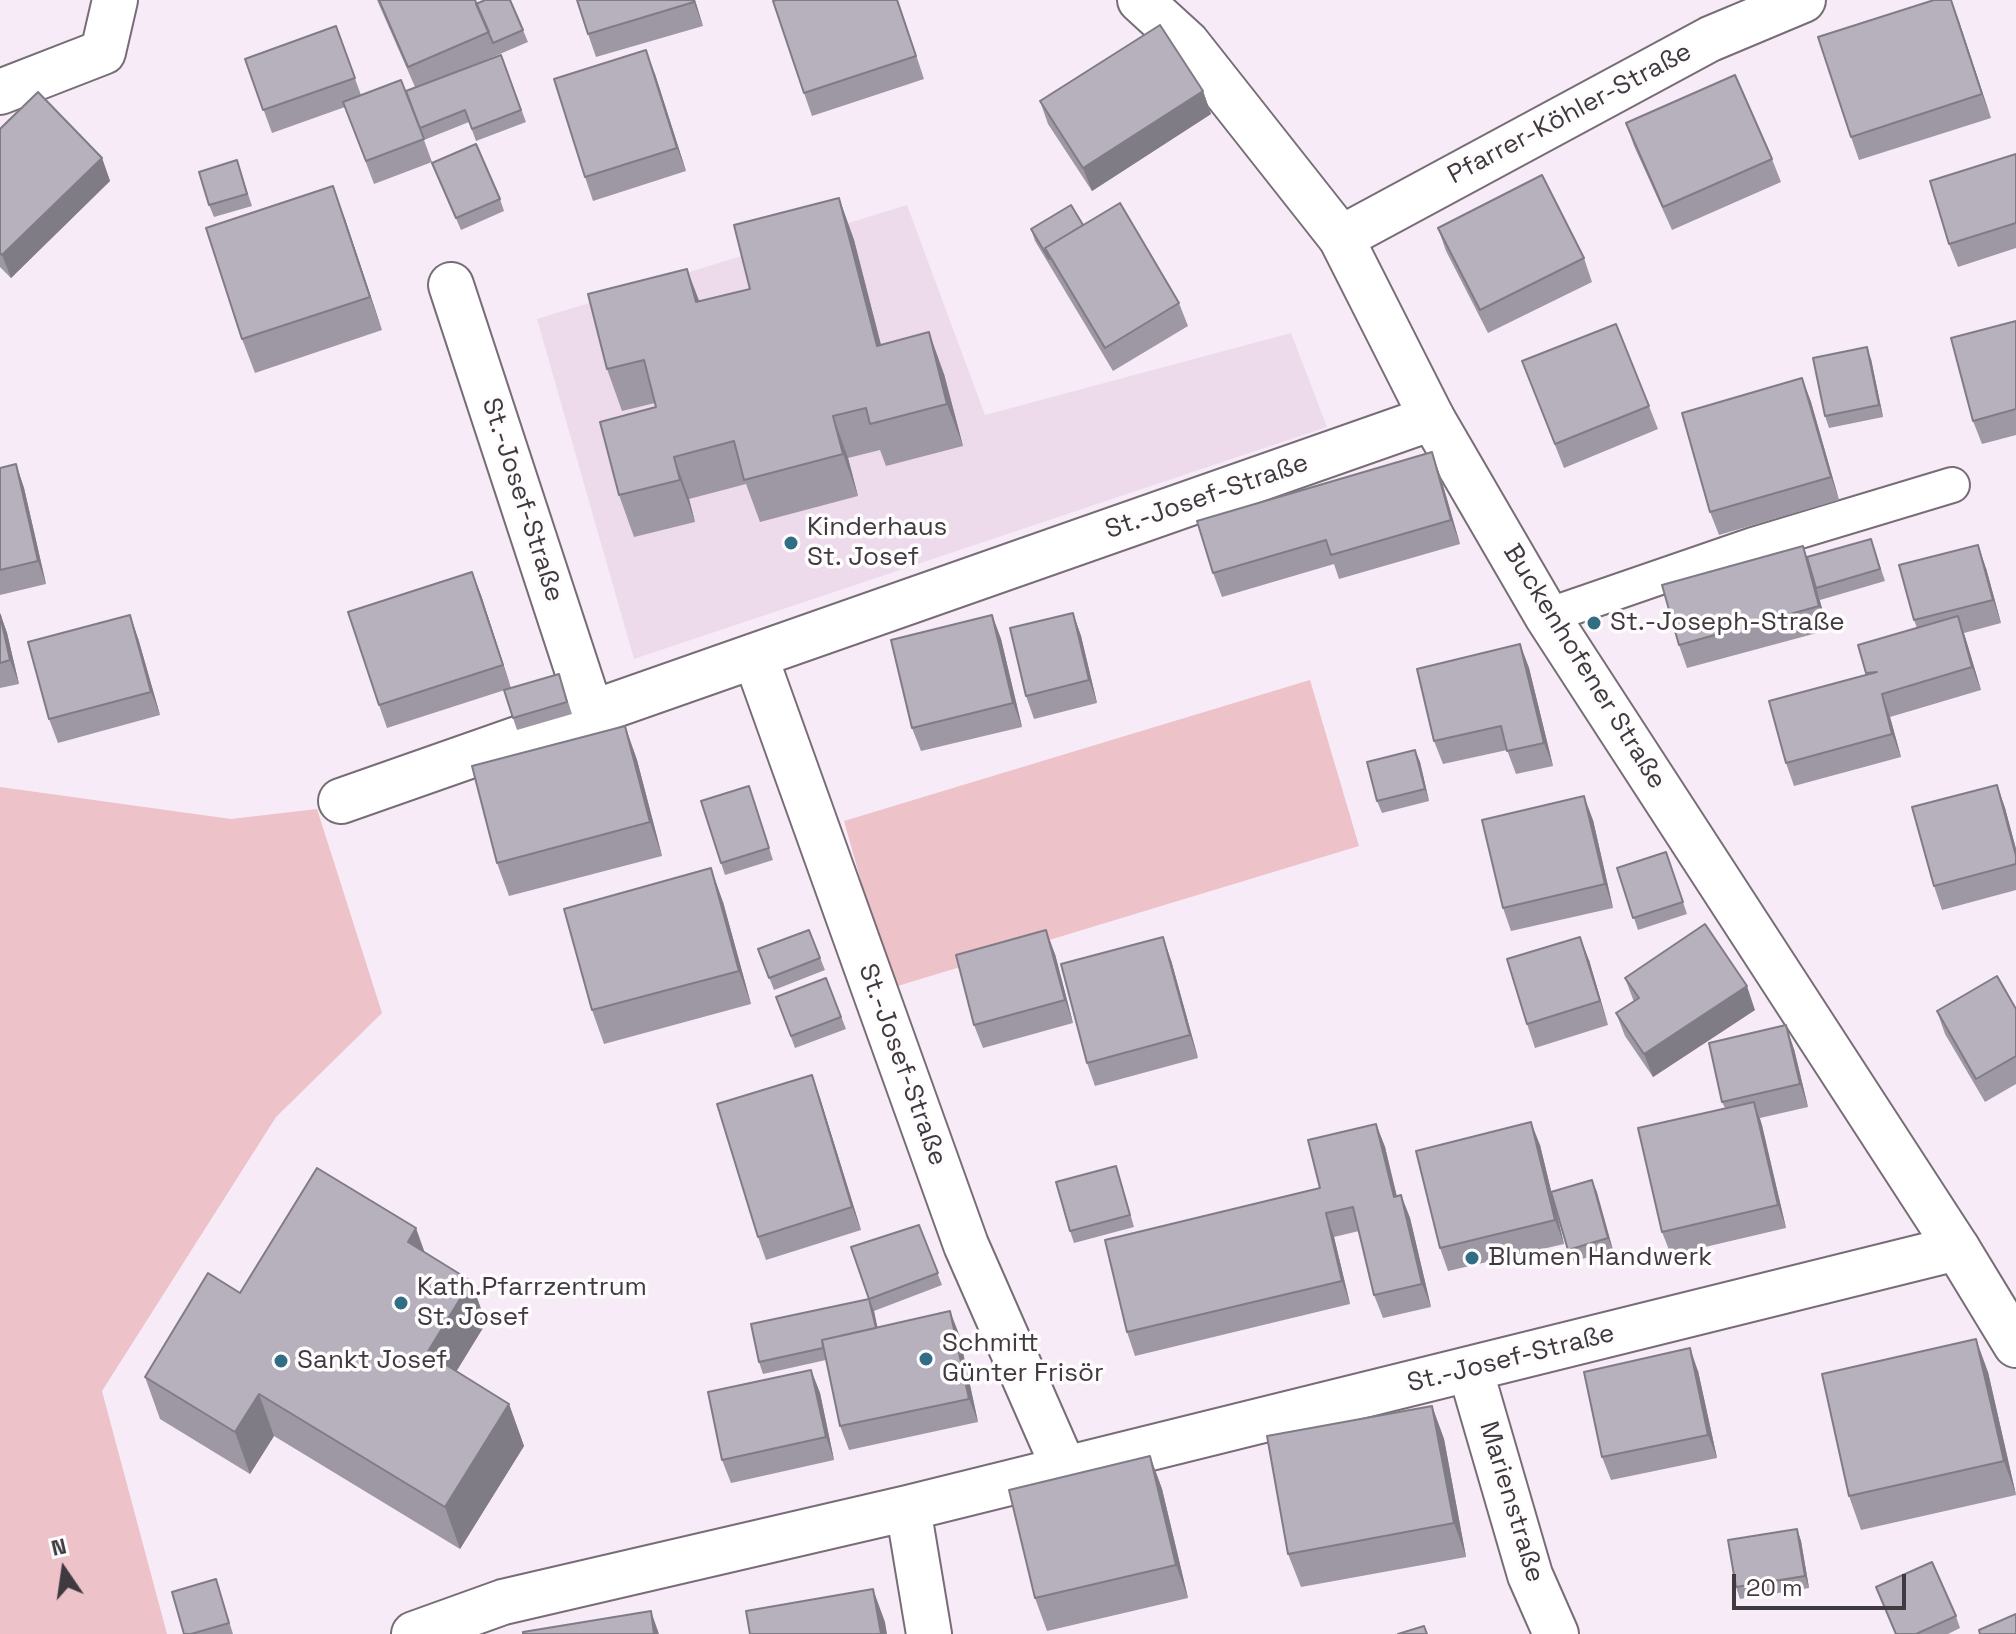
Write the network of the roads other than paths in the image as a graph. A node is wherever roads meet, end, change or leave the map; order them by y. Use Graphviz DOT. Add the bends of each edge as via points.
graph roads {
  1 [pos="115,0"];
  2 [pos="1140,0"];
  3 [pos="1803,0"];
  4 [pos="0,92"];
  5 [pos="1341,238"];
  6 [pos="451,285"];
  7 [pos="1432,418"];
  8 [pos="1952,485"];
  9 [pos="1547,616"];
  10 [pos="755,656"];
  11 [pos="592,715"];
  12 [pos="341,801"];
  13 [pos="1957,1248"];
  14 [pos="2016,1345"];
  15 [pos="1470,1369"];
  16 [pos="1064,1468"];
  17 [pos="908,1508"];
  18 [pos="431,1631"];
  19 [pos="929,1634"];
  20 [pos="1556,1634"];
  1 -- 4 [label="street" via="103,52"];
  2 -- 5 [label="street, Buckenhofener Straße" via="1187,43"];
  3 -- 5 [label="street, Pfarrer-Köhler-Straße" via="1710,39"];
  5 -- 7 [label="street, Buckenhofener Straße"];
  6 -- 11 [label="street, St.-Josef-Straße"];
  7 -- 9 [label="street, Buckenhofener Straße"];
  7 -- 10 [label="street, St.-Josef-Straße"];
  8 -- 9 [label="lane" via="1753,545"];
  9 -- 13 [label="street, Buckenhofener Straße"];
  10 -- 11 [label="street, St.-Josef-Straße"];
  10 -- 16 [label="street, St.-Josef-Straße" via="966,1245"];
  11 -- 12 [label="street, St.-Josef-Straße"];
  13 -- 14 [label="street, Buckenhofener Straße"];
  13 -- 15 [label="street, St.-Josef-Straße"];
  15 -- 16 [label="street, St.-Josef-Straße"];
  15 -- 20 [label="street, Marienstraße" via="1530,1575"];
  16 -- 17 [label="street, St.-Josef-Straße"];
  17 -- 18 [label="street, St.-Josef-Straße" via="503,1602"];
  17 -- 19 [label="street"];
}
